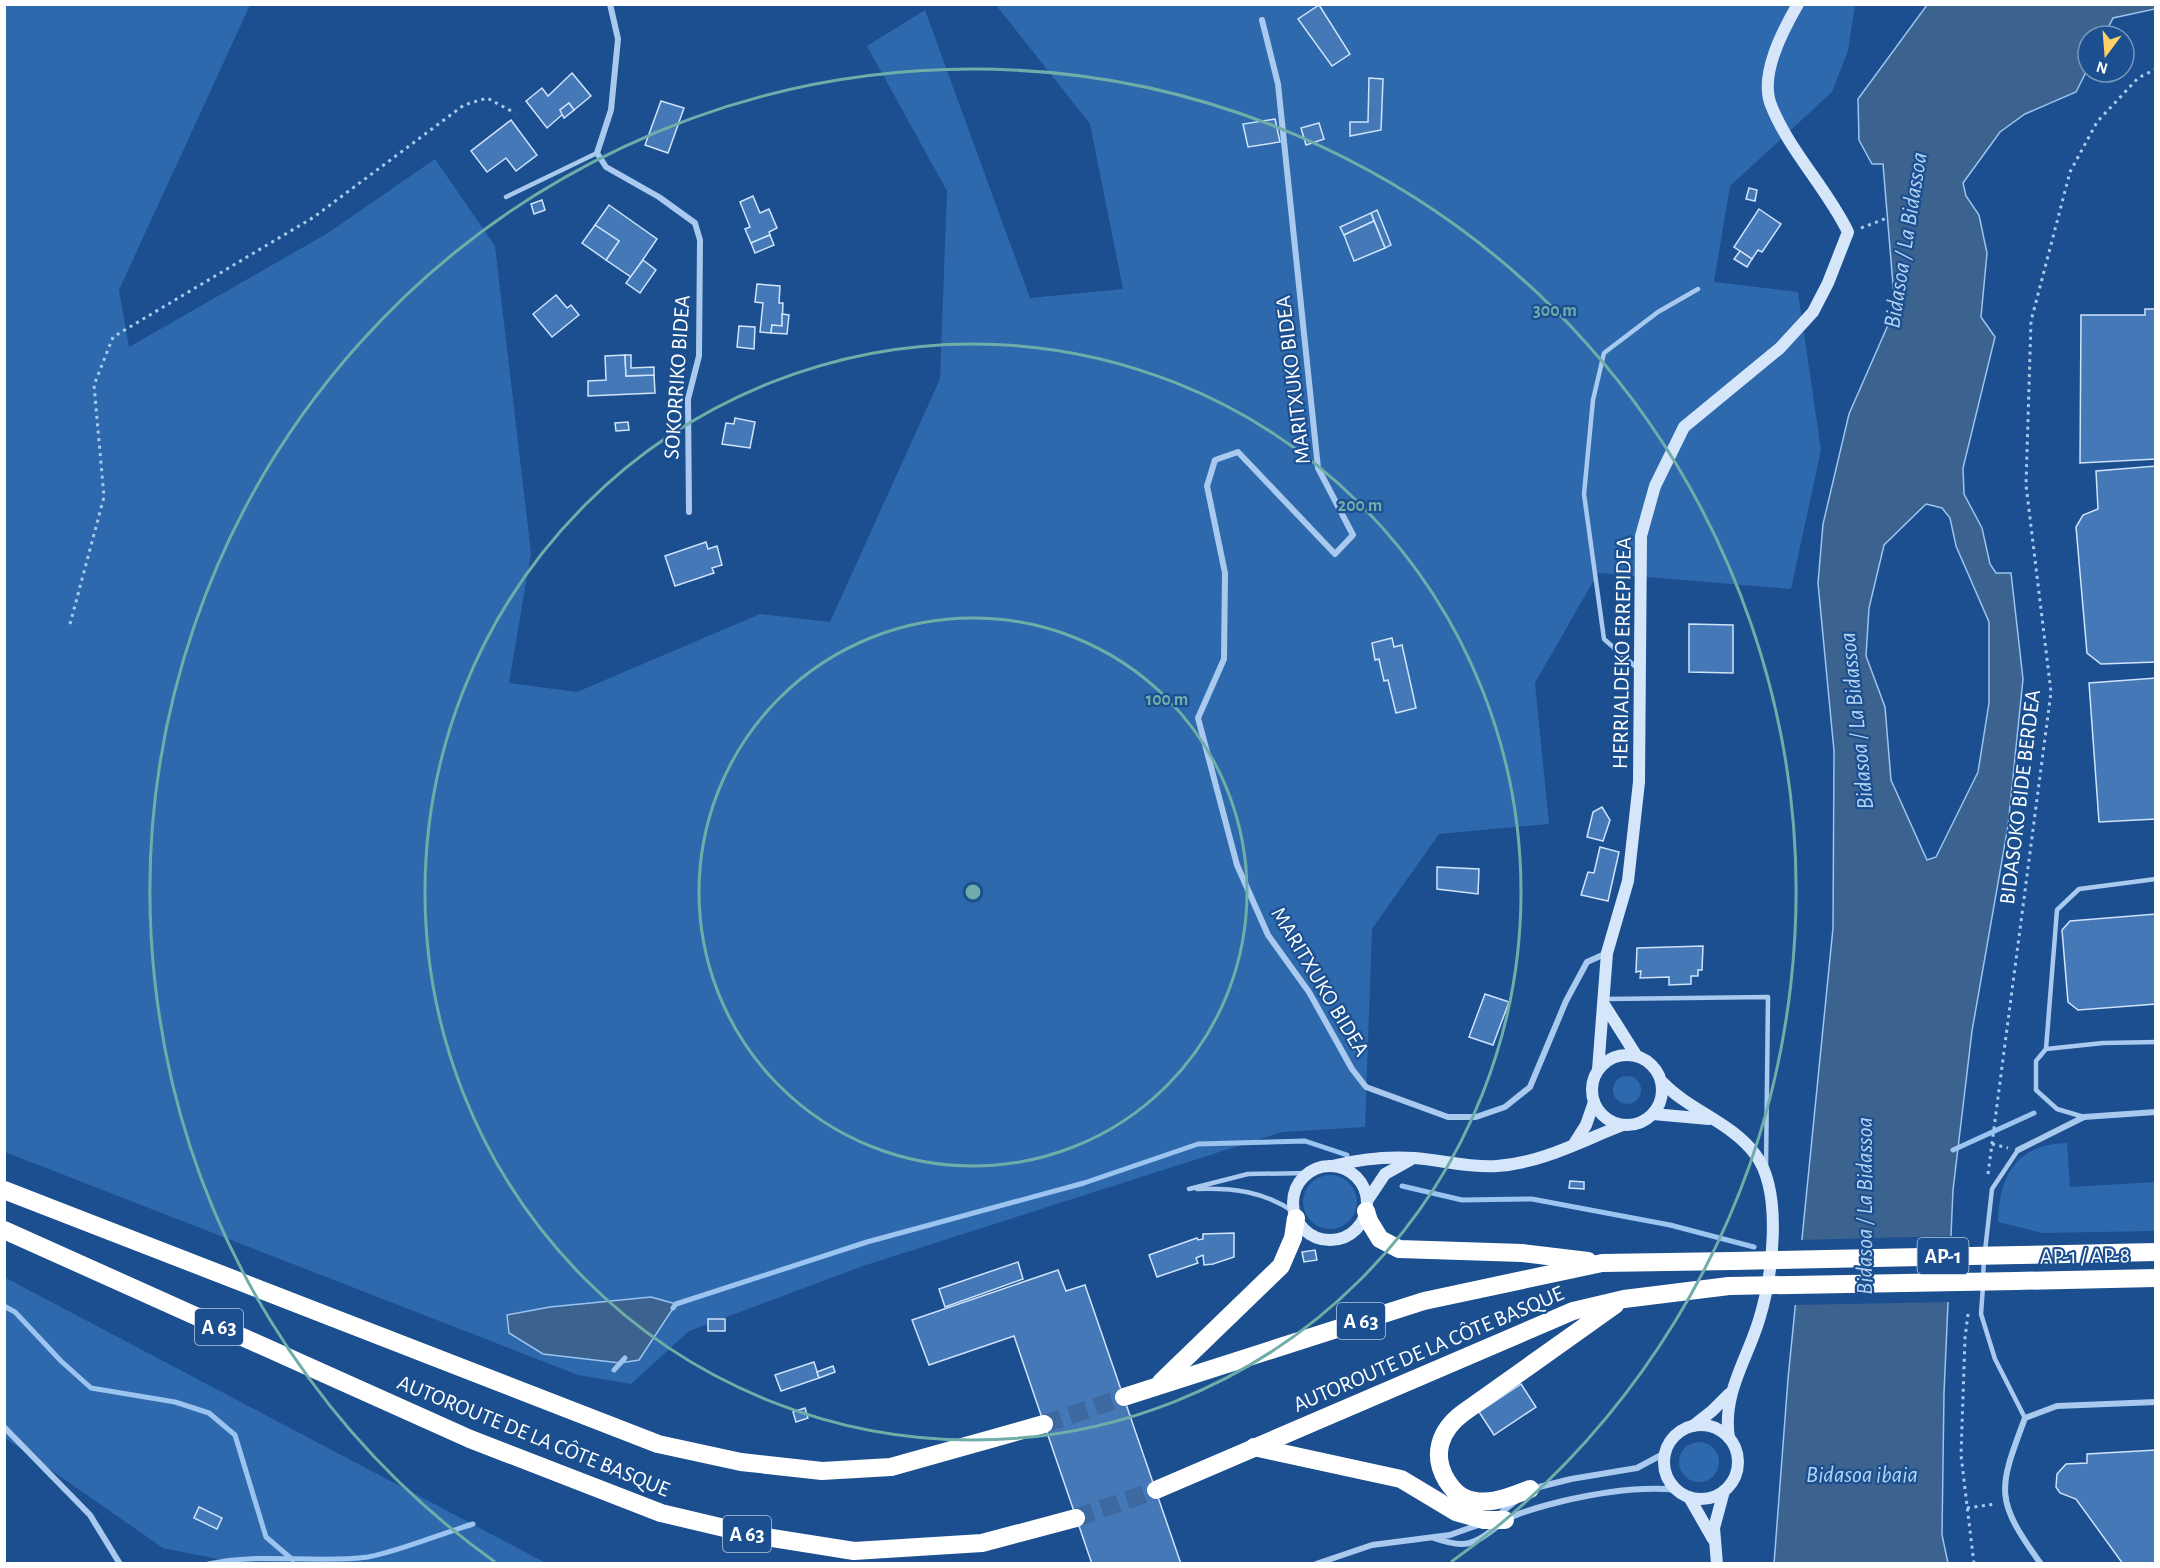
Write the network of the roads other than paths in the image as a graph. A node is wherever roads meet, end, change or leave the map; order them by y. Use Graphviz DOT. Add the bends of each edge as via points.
graph roads {
  1 [pos="610,4"];
  2 [pos="1798,4"];
  3 [pos="1262,20"];
  4 [pos="597,153"];
  5 [pos="507,197"];
  6 [pos="1698,288"];
  7 [pos="688,512"];
  8 [pos="1640,670"];
  9 [pos="2156,879"];
  10 [pos="1607,952"];
  11 [pos="1604,1002"];
  12 [pos="2156,1042"];
  13 [pos="2046,1049"];
  14 [pos="1636,1056"];
  15 [pos="1598,1071"];
  16 [pos="1662,1082"];
  17 [pos="1594,1102"];
  18 [pos="2156,1112"];
  19 [pos="1653,1114"];
  20 [pos="2084,1117"];
  21 [pos="1714,1119"];
  22 [pos="1623,1125"];
  23 [pos="1573,1146"];
  24 [pos="2018,1150"];
  25 [pos="1417,1158"];
  26 [pos="1332,1166"];
  27 [pos="1308,1173"];
  28 [pos="1766,1180"];
  29 [pos="4,1190"];
  30 [pos="1367,1206"];
  31 [pos="1295,1215"];
  32 [pos="4,1230"];
  33 [pos="2156,1252"];
  34 [pos="1866,1258"];
  35 [pos="1602,1263"];
  36 [pos="2156,1278"];
  37 [pos="1864,1283"];
  38 [pos="1624,1299"];
  39 [pos="1157,1386"];
  40 [pos="1730,1393"];
  41 [pos="1124,1397"];
  42 [pos="2156,1402"];
  43 [pos="2025,1418"];
  44 [pos="1044,1424"];
  45 [pos="1693,1426"];
  46 [pos="4,1427"];
  47 [pos="1729,1438"];
  48 [pos="1254,1447"];
  49 [pos="1665,1453"];
  50 [pos="1156,1490"];
  51 [pos="1530,1490"];
  52 [pos="1724,1491"];
  53 [pos="1683,1494"];
  54 [pos="1076,1518"];
  55 [pos="1497,1520"];
  56 [pos="1433,1538"];
  57 [pos="1714,1540"];
  58 [pos="120,1563"];
  59 [pos="1316,1563"];
  60 [pos="1717,1563"];
  61 [pos="2041,1563"];
  1 -- 4 [label="street" via="618,39 611,110"];
  2 -- 8 [label="street, HERRIALDEKO ERREPIDEA" via="1782,31 1769,72 1770,103 1848,232 1813,312 1780,348 1684,427 1655,486 1641,536"];
  3 -- 10 [label="street, MARITXUKO BIDEA" via="1278,84 1318,468 1353,536 1335,554 1238,452 1215,460 1207,486 1225,573 1224,660 1198,718 1236,865 1268,935 1309,992 1366,1087 1448,1117 1476,1117 1504,1107 1530,1087 1587,962"];
  4 -- 5 [label="lane"];
  4 -- 7 [label="street, SOKORRIKO BIDEA" via="606,167 695,223 700,240 699,356 688,399"];
  6 -- 8 [label="lane" via="1658,312 1604,353 1593,400 1584,494 1604,639"];
  8 -- 10 [label="street, HERRIALDEKO ERREPIDEA" via="1639,782 1628,880"];
  9 -- 13 [label="lane" via="2079,890 2057,910"];
  10 -- 11 [label="street, HERRIALDEKO ERREPIDEA"];
  11 -- 14 [label="street"];
  11 -- 15 [label="street, HERRIALDEKO ERREPIDEA"];
  11 -- 28 [label="lane" via="1768,997"];
  12 -- 13 [label="lane"];
  13 -- 20 [label="lane" via="2036,1061 2036,1090 2057,1109"];
  14 -- 15 [label="street" via="1614,1057"];
  14 -- 16 [label="street" via="1653,1065"];
  15 -- 17 [label="street" via="1592,1086"];
  16 -- 19 [label="street" via="1663,1094"];
  16 -- 21 [label="street"];
  17 -- 22 [label="street" via="1609,1120"];
  17 -- 23 [label="street"];
  18 -- 20 [label="street"];
  19 -- 21 [label="street"];
  19 -- 22 [label="street" via="1639,1123"];
  20 -- 24 [label="street"];
  21 -- 28 [label="street" via="1741,1136 1758,1157"];
  22 -- 23 [label="street"];
  23 -- 25 [label="street" via="1535,1160 1496,1166"];
  24 -- 43 [label="lane" via="1992,1189 1981,1314 1995,1359"];
  25 -- 26 [label="street" via="1375,1158"];
  25 -- 30 [label="street" via="1384,1174"];
  26 -- 27 [label="street"];
  26 -- 30 [label="street" via="1353,1173 1360,1181"];
  27 -- 31 [label="street" via="1295,1190"];
  27 -- 31 [label="lane" via="1248,1174 1189,1189 1247,1190 1279,1202"];
  28 -- 40 [label="street" via="1773,1216 1766,1291 1751,1343"];
  29 -- 44 [label="highway, AUTOROUTE DE LA CÔTE BASQUE / A 63" via="669,1446 741,1462 822,1472 891,1467"];
  30 -- 31 [label="street" via="1355,1230 1334,1240 1312,1235"];
  30 -- 35 [label="highway" via="1370,1224 1380,1239 1399,1250 1522,1253"];
  31 -- 39 [label="highway" via="1293,1238 1281,1266"];
  32 -- 54 [label="highway, AUTOROUTE DE LA CÔTE BASQUE / A 63" via="470,1439 661,1513 754,1535 854,1551 982,1543"];
  33 -- 34 [label="highway, AP-1, bridge"];
  34 -- 35 [label="highway, AUTOROUTE DE LA CÔTE BASQUE / A 63, bridge"];
  35 -- 39 [label="highway, AUTOROUTE DE LA CÔTE BASQUE / A 63" via="1424,1301"];
  36 -- 37 [label="highway, AP-1 / AP-8 / AP-1, bridge"];
  37 -- 38 [label="highway, AUTOROUTE DE LA CÔTE BASQUE, bridge" via="1729,1286"];
  38 -- 48 [label="highway, AUTOROUTE DE LA CÔTE BASQUE" via="1573,1311"];
  38 -- 51 [label="highway" via="1463,1413 1446,1430 1438,1452 1440,1466 1462,1497 1497,1501"];
  39 -- 41 [label="highway, AUTOROUTE DE LA CÔTE BASQUE / A 63"];
  40 -- 45 [label="street"];
  40 -- 47 [label="street"];
  42 -- 43 [label="street" via="2057,1406"];
  43 -- 61 [label="street" via="2005,1473 2005,1503 2018,1532"];
  45 -- 47 [label="street" via="1712,1427"];
  45 -- 49 [label="street" via="1675,1436"];
  46 -- 58 [label="street" via="90,1515"];
  47 -- 52 [label="street" via="1738,1466"];
  48 -- 50 [label="highway, AUTOROUTE DE LA CÔTE BASQUE"];
  48 -- 55 [label="highway" via="1401,1479 1456,1512"];
  49 -- 51 [label="street" via="1637,1468"];
  49 -- 53 [label="street" via="1666,1473"];
  51 -- 55 [label="street"];
  52 -- 53 [label="street" via="1707,1498"];
  52 -- 57 [label="street" via="1716,1515"];
  53 -- 55 [label="street" via="1642,1489 1559,1502"];
  53 -- 57 [label="street" via="1703,1517"];
  55 -- 56 [label="street"];
  55 -- 56 [label="street" via="1485,1538 1472,1543 1452,1545"];
  56 -- 59 [label="street" via="1372,1545"];
  57 -- 60 [label="street"];
}
